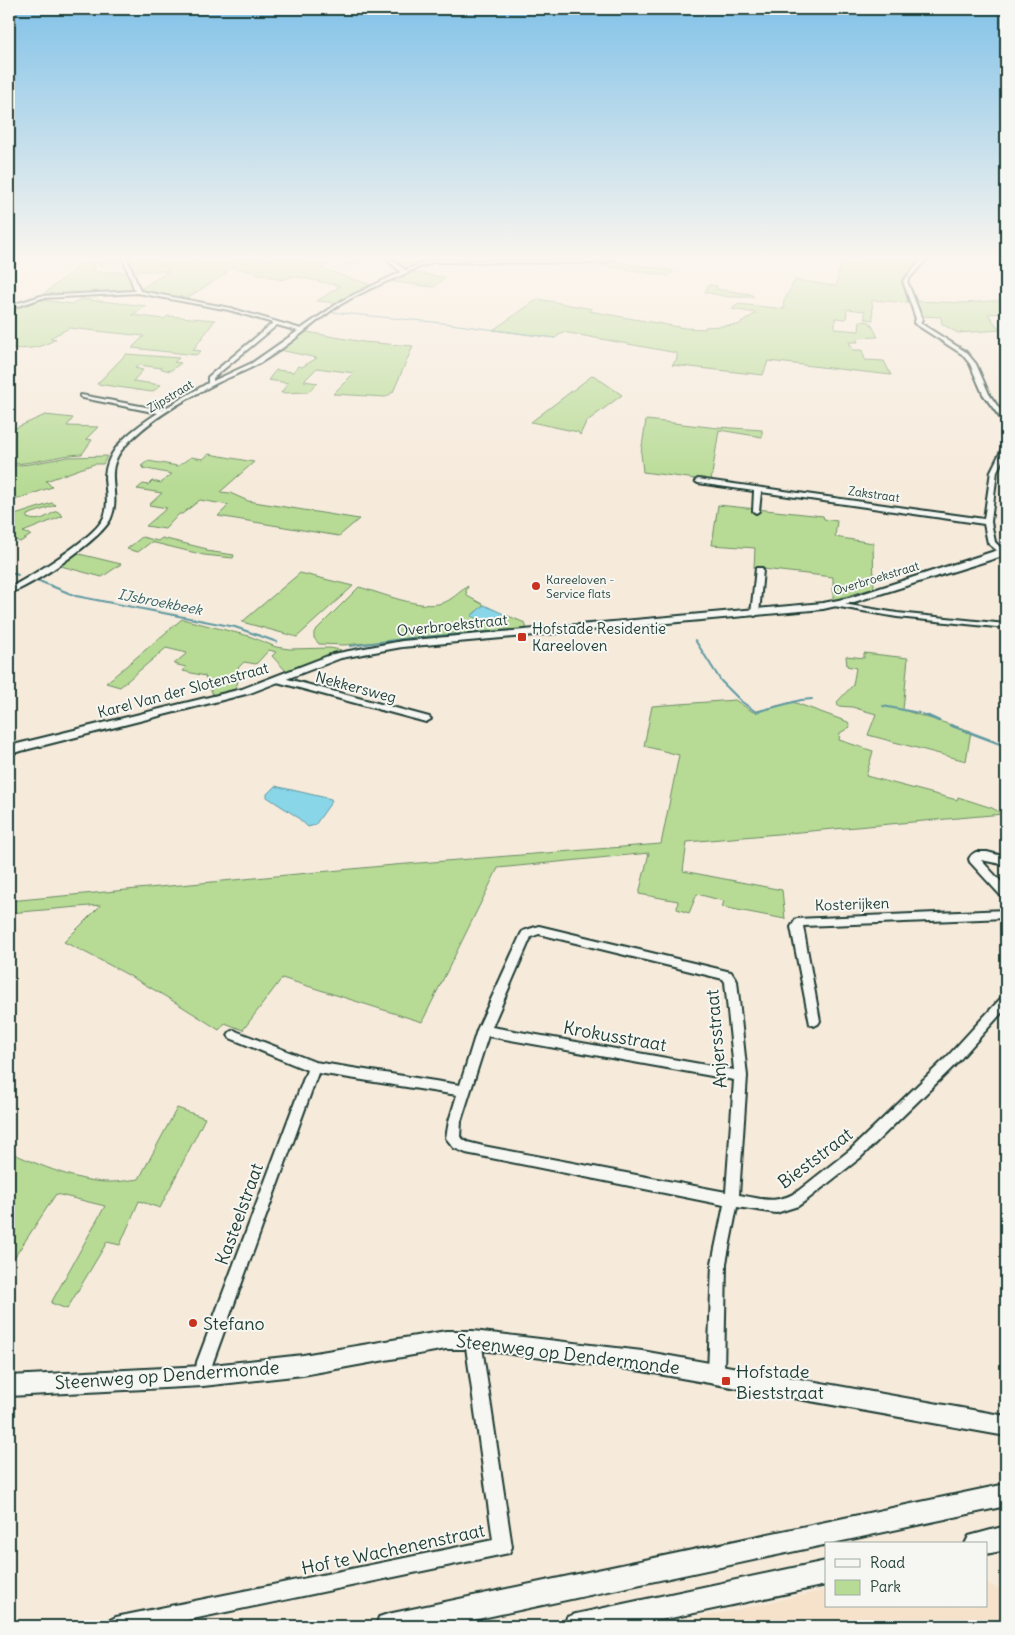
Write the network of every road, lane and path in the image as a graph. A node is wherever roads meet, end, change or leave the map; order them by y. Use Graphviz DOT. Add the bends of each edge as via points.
graph roads {
  1 [pos="263,334"];
  2 [pos="298,334"];
  3 [pos="935,334"];
  4 [pos="211,384"];
  5 [pos="83,396"];
  6 [pos="164,412"];
  7 [pos="1006,422"];
  8 [pos="1006,447"];
  9 [pos="698,481"];
  10 [pos="758,489"];
  11 [pos="756,511"];
  12 [pos="987,522"];
  13 [pos="1004,552"];
  14 [pos="759,570"];
  15 [pos="9,591"];
  16 [pos="834,604"];
  17 [pos="755,614"];
  18 [pos="1006,626"];
  19 [pos="362,650"];
  20 [pos="280,680"];
  21 [pos="426,719"];
  22 [pos="9,750"];
  23 [pos="1006,861"];
  24 [pos="1006,894"];
  25 [pos="1006,914"];
  26 [pos="1006,1000"];
  27 [pos="814,1021"];
  28 [pos="483,1030"];
  29 [pos="234,1035"];
  30 [pos="314,1067"];
  31 [pos="741,1076"];
  32 [pos="464,1091"];
  33 [pos="732,1200"];
  34 [pos="473,1340"];
  35 [pos="716,1374"];
  36 [pos="203,1376"];
  37 [pos="9,1386"];
  38 [pos="1006,1426"];
  39 [pos="1006,1495"];
  40 [pos="1006,1538"];
  41 [pos="987,1542"];
  42 [pos="825,1573"];
  43 [pos="116,1626"];
  44 [pos="388,1626"];
  45 [pos="576,1626"];
  1 -- 4 [label="street" via="210,378"];
  2 -- 4 [label="street, Zijpstraat" via="254,364"];
  3 -- 7 [label="street" via="973,364 986,394"];
  4 -- 6 [label="street, Zijpstraat"];
  5 -- 6 [label="street"];
  6 -- 15 [label="street, Zijpstraat" via="135,433 109,466 110,496 108,518 104,523 72,552"];
  8 -- 12 [label="street" via="994,471"];
  9 -- 10 [label="street, Zakstraat"];
  10 -- 11 [label="street"];
  10 -- 12 [label="street, Zakstraat"];
  12 -- 13 [label="street" via="992,543"];
  13 -- 16 [label="street, Overbroekstraat"];
  14 -- 17 [label="street"];
  16 -- 17 [label="street, Overbroekstraat"];
  16 -- 18 [label="street" via="897,615"];
  17 -- 19 [label="street, Overbroekstraat"];
  19 -- 20 [label="street, Karel Van der Slotenstraat" via="335,657"];
  20 -- 21 [label="street, Nekkersweg"];
  20 -- 22 [label="street, Karel Van der Slotenstraat" via="226,697"];
  23 -- 24 [label="street" via="982,855 974,859"];
  25 -- 27 [label="street, Kosterijken" via="800,922 803,968"];
  26 -- 33 [label="street, Bieststraat" via="951,1061 854,1154 803,1195 793,1202 776,1206"];
  28 -- 31 [label="street, Krokusstraat"];
  28 -- 31 [label="street, Anjersstraat" via="527,934 539,930 727,976 731,981"];
  28 -- 32 [label="street, Anjersstraat"];
  29 -- 30 [label="street"];
  30 -- 32 [label="street"];
  30 -- 36 [label="street, Kasteelstraat" via="205,1362"];
  31 -- 33 [label="street, Anjersstraat"];
  32 -- 33 [label="street, Anjersstraat" via="452,1138 462,1147"];
  33 -- 35 [label="street" via="719,1263"];
  34 -- 35 [label="street, Steenweg op Dendermonde" via="642,1361"];
  34 -- 36 [label="street, Steenweg op Dendermonde" via="446,1340 303,1365"];
  34 -- 43 [label="street, Hof te Wachenenstraat" via="502,1547"];
  35 -- 38 [label="street, Steenweg op Dendermonde"];
  36 -- 37 [label="street, Steenweg op Dendermonde"];
  39 -- 44 [label="main road"];
  40 -- 41 [label="main road"];
  42 -- 45 [label="main road"];
}
